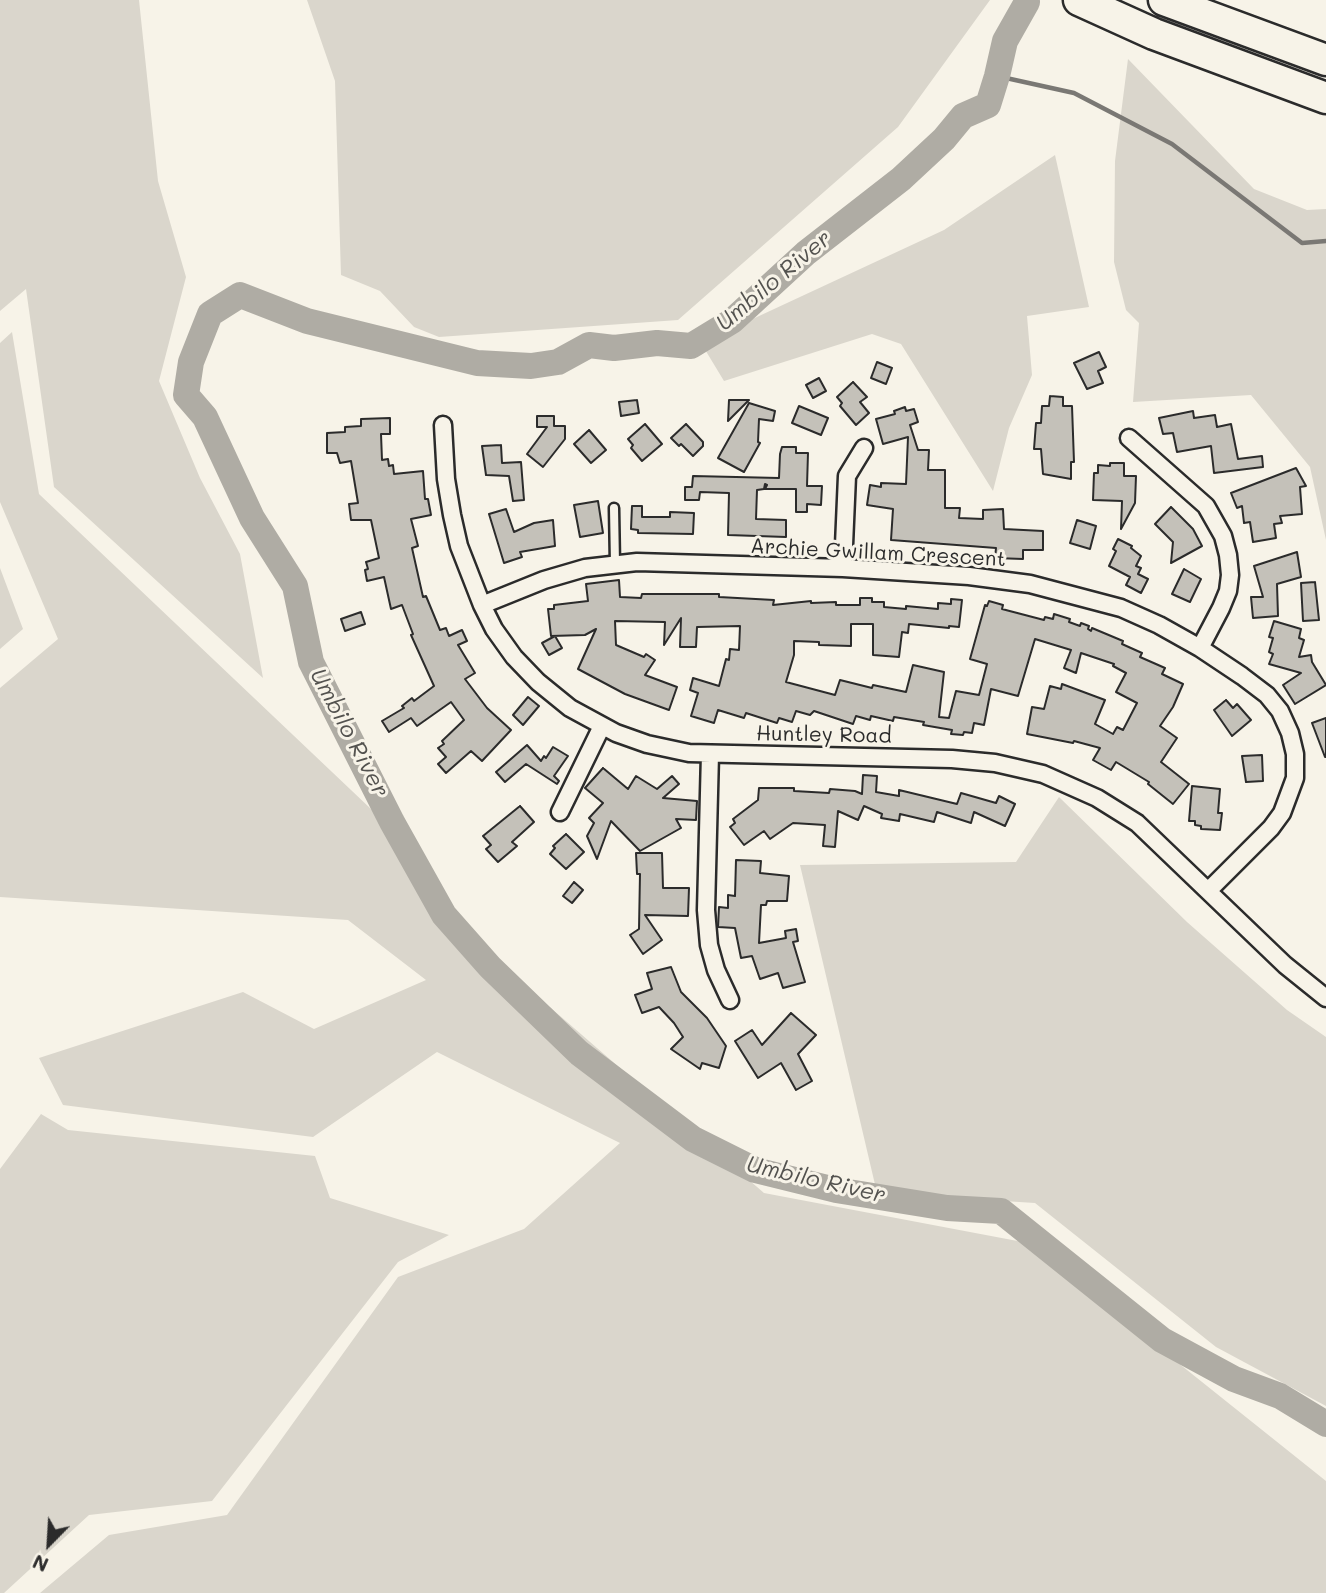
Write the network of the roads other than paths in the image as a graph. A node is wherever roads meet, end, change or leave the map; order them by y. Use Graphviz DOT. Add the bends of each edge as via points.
graph roads {
  1 [pos="1079,0"];
  2 [pos="1164,0"];
  3 [pos="1326,60"];
  4 [pos="1326,98"];
  5 [pos="443,425"];
  6 [pos="1129,438"];
  7 [pos="864,448"];
  8 [pos="614,508"];
  9 [pos="615,564"];
  10 [pos="844,568"];
  11 [pos="482,605"];
  12 [pos="1200,648"];
  13 [pos="602,726"];
  14 [pos="710,754"];
  15 [pos="560,812"];
  16 [pos="1208,891"];
  17 [pos="1326,998"];
  18 [pos="730,1000"];
  1 -- 4 [label="highway" via="1154,34"];
  2 -- 3 [label="highway"];
  5 -- 11 [label="street, Huntley Road" via="452,515"];
  6 -- 12 [label="street" via="1206,506 1223,536 1228,591"];
  7 -- 10 [label="street" via="847,476"];
  8 -- 9 [label="lane"];
  9 -- 10 [label="street, Archie Gwillam Crescent"];
  9 -- 11 [label="street, Archie Gwillam Crescent" via="544,580"];
  10 -- 12 [label="street, Archie Gwillam Crescent" via="1030,584 1121,608"];
  11 -- 13 [label="street, Huntley Road" via="514,657 538,682"];
  12 -- 16 [label="street, Archie Gwillam Crescent" via="1267,695 1280,711 1295,754 1295,778 1282,813"];
  13 -- 14 [label="street, Huntley Road" via="647,744"];
  13 -- 15 [label="street"];
  14 -- 16 [label="street, Huntley Road" via="952,759 1043,774 1097,798 1137,823"];
  14 -- 18 [label="street" via="706,910 713,958"];
  16 -- 17 [label="street, Huntley Road"];
}
